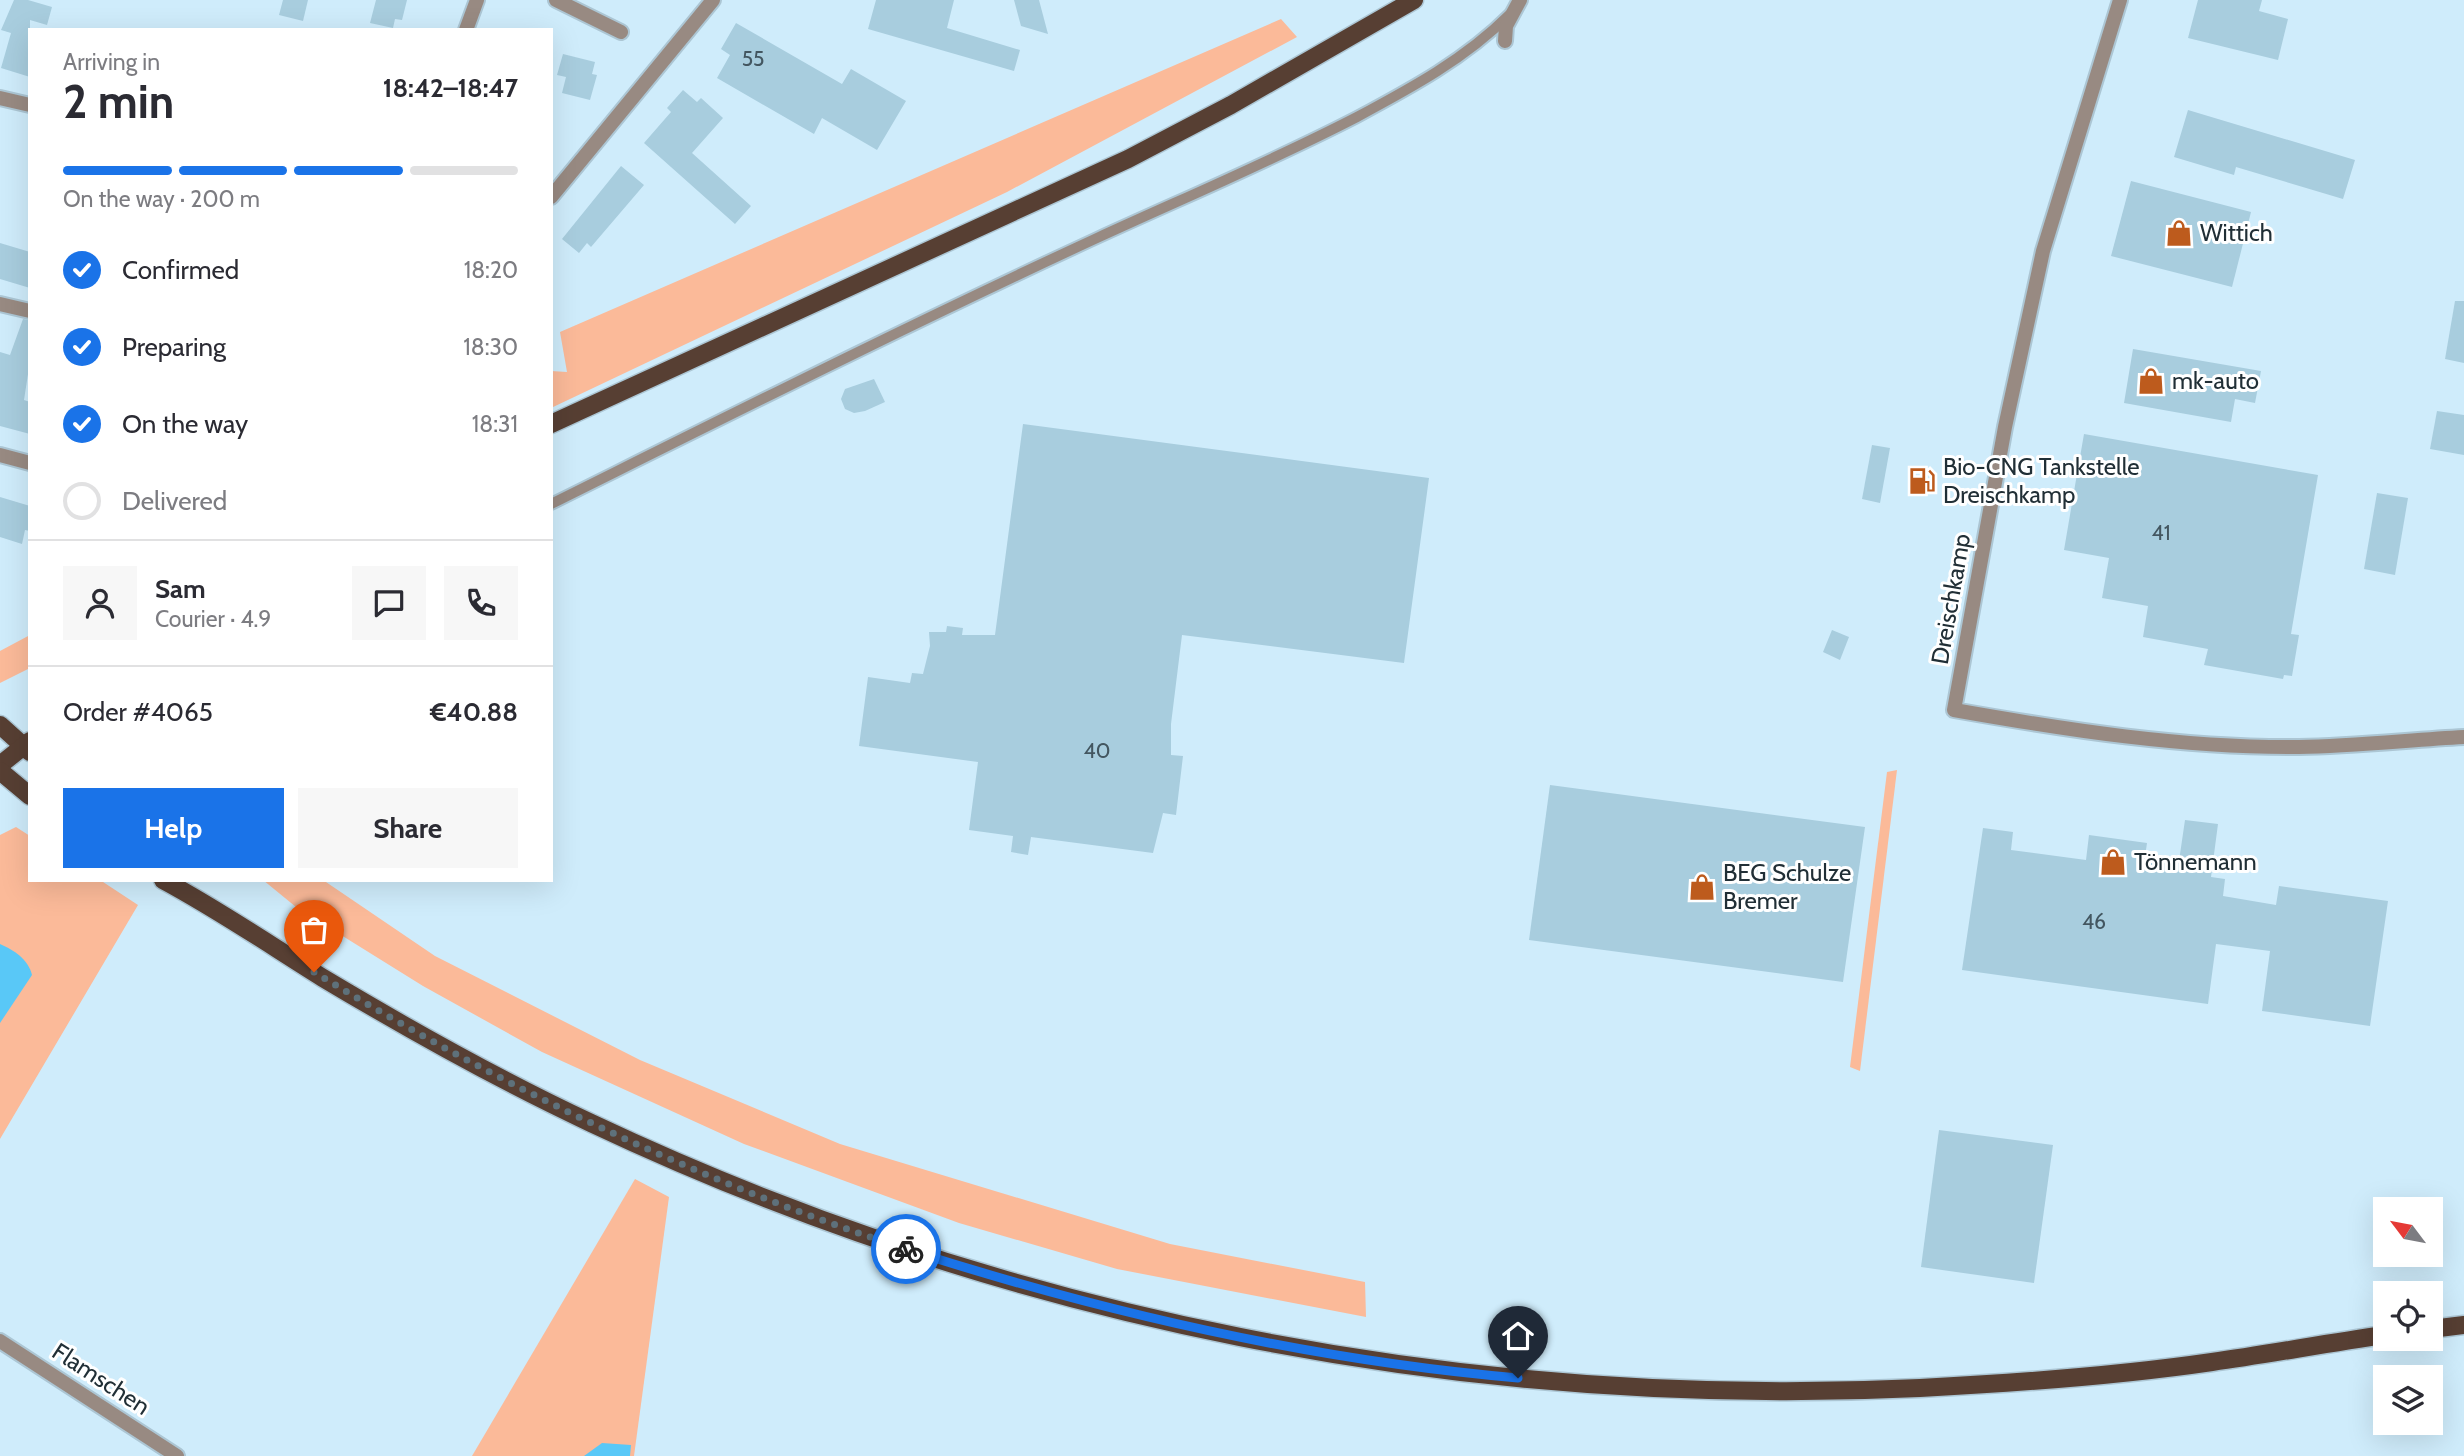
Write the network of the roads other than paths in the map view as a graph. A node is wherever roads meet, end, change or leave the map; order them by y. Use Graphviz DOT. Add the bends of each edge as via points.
graph roads {
  1 [pos="477,0"];
  2 [pos="556,0"];
  3 [pos="713,0"];
  4 [pos="1414,0"];
  5 [pos="1520,0"];
  6 [pos="2120,0"];
  7 [pos="1511,13"];
  8 [pos="467,28"];
  9 [pos="621,32"];
  10 [pos="1506,41"];
  11 [pos="0,98"];
  12 [pos="28,105"];
  13 [pos="553,195"];
  14 [pos="0,304"];
  15 [pos="28,310"];
  16 [pos="553,423"];
  17 [pos="0,455"];
  18 [pos="28,462"];
  19 [pos="553,503"];
  20 [pos="0,725"];
  21 [pos="2464,737"];
  22 [pos="27,747"];
  23 [pos="0,765"];
  24 [pos="0,771"];
  25 [pos="28,794"];
  26 [pos="167,882"];
  27 [pos="178,882"];
  28 [pos="194,897"];
  29 [pos="2464,1325"];
  30 [pos="2443,1328"];
  31 [pos="2373,1337"];
  32 [pos="0,1341"];
  33 [pos="177,1456"];
  1 -- 8 [label="street"];
  2 -- 9 [label="street"];
  3 -- 13 [label="street"];
  4 -- 16 [label="main road" via="1128,159"];
  5 -- 7 [label="street"];
  6 -- 21 [label="street, Dreischkamp" via="2043,251 2005,427 1954,710 2106,734 2256,747"];
  7 -- 10 [label="street"];
  7 -- 19 [label="lane" via="1434,74 1296,149 839,361"];
  11 -- 12 [label="street"];
  14 -- 15 [label="street"];
  17 -- 18 [label="street"];
  20 -- 22 [label="main road"];
  22 -- 23 [label="main road"];
  24 -- 25 [label="main road"];
  26 -- 28 [label="main road"];
  27 -- 28 [label="main road"];
  28 -- 31 [label="main road" via="459,1056 591,1123 705,1173 809,1215 979,1273 1213,1332 1497,1376 1766,1391 1921,1388 2048,1379 2212,1362"];
  29 -- 30 [label="main road"];
  32 -- 33 [label="street, Flamschen"];
}
